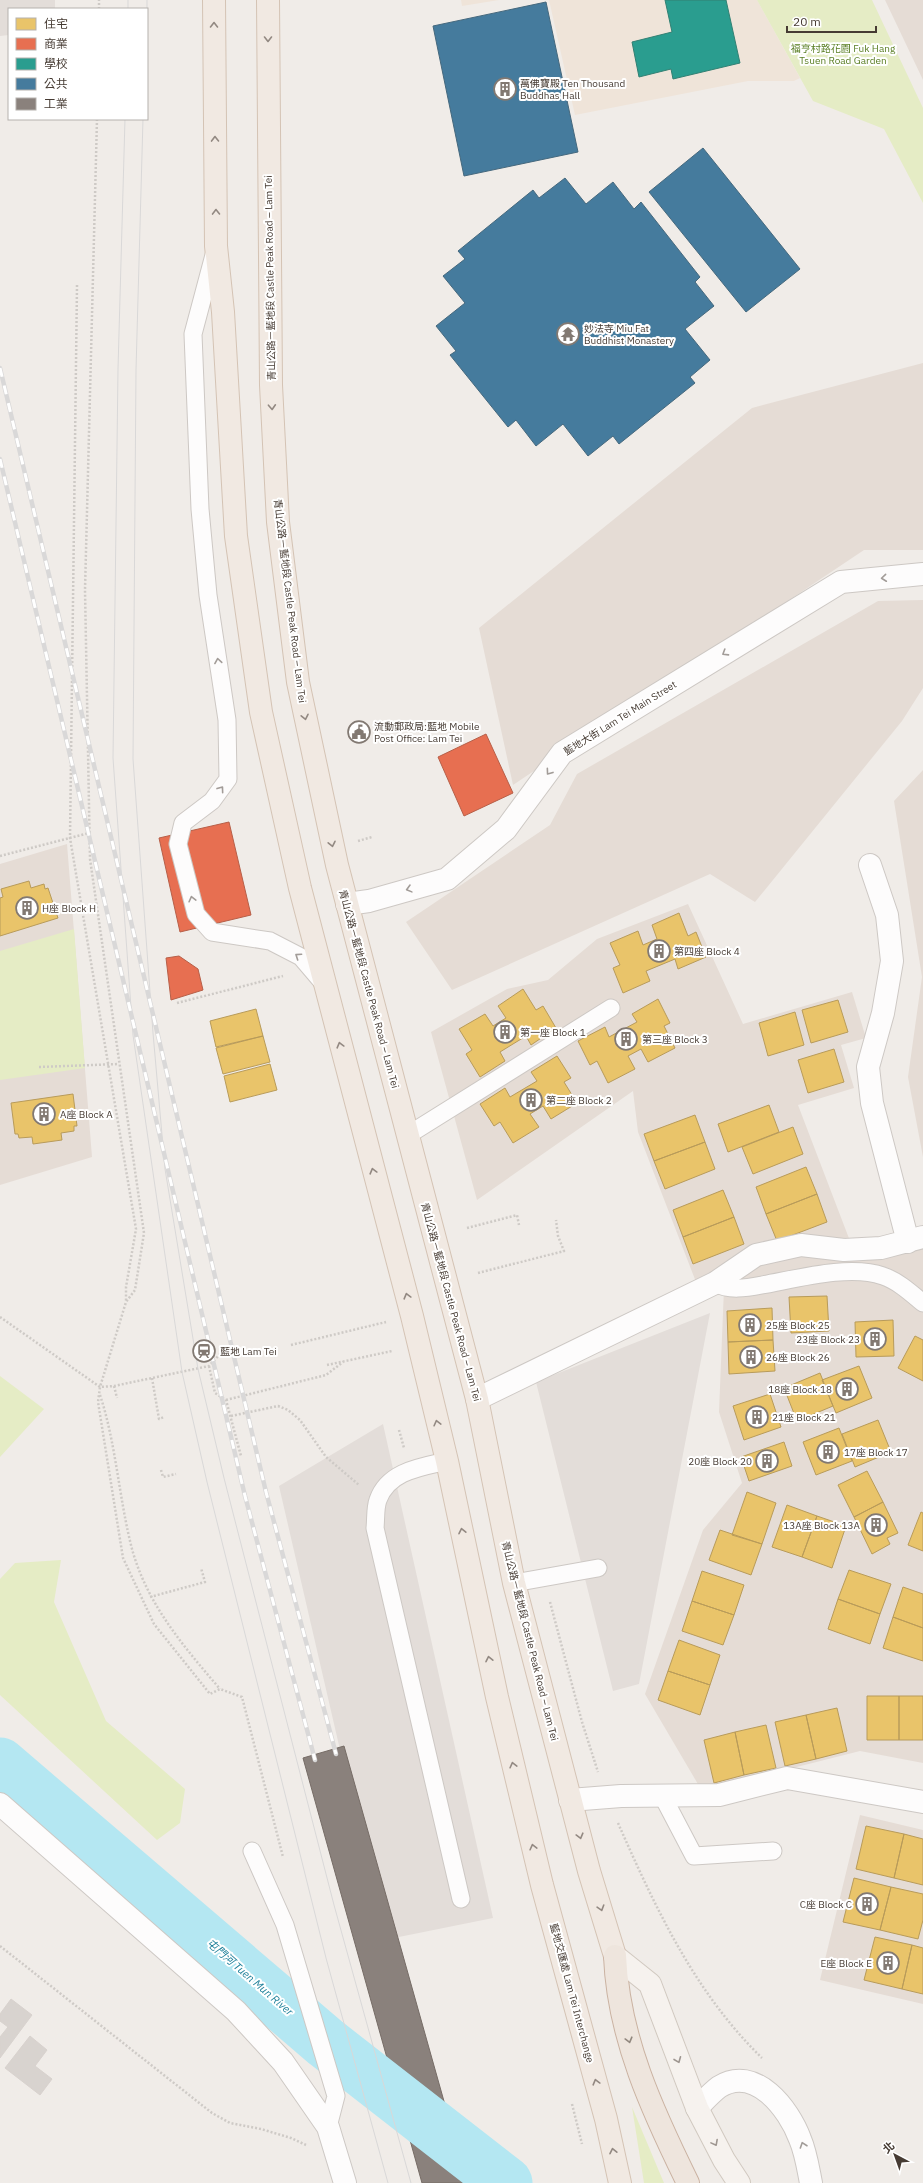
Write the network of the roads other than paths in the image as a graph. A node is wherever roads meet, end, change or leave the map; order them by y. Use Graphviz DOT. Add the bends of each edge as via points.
graph roads {
  1 [pos="214,0"];
  2 [pos="268,0"];
  3 [pos="216,246"];
  4 [pos="923,574"];
  5 [pos="870,865"];
  6 [pos="347,904"];
  7 [pos="324,984"];
  8 [pos="611,1008"];
  9 [pos="408,1136"];
  10 [pos="915,1240"];
  11 [pos="715,1283"];
  12 [pos="923,1303"];
  13 [pos="476,1399"];
  14 [pos="447,1461"];
  15 [pos="598,1568"];
  16 [pos="514,1583"];
  17 [pos="662,1795"];
  18 [pos="570,1800"];
  19 [pos="923,1802"];
  20 [pos="0,1804"];
  21 [pos="252,1851"];
  22 [pos="774,1851"];
  23 [pos="461,1898"];
  24 [pos="615,1956"];
  25 [pos="697,2108"];
  26 [pos="330,2136"];
  27 [pos="345,2183"];
  28 [pos="620,2183"];
  29 [pos="688,2183"];
  30 [pos="739,2183"];
  31 [pos="811,2183"];
  3 -- 1 [label="main road, one-way"];
  2 -- 6 [label="main road, 青山公路－藍地段 Castle Peak Road – Lam Tei, one-way" via="270,346 278,522 298,682"];
  3 -- 7 [label="main road" via="223,312 236,536 255,675 300,888"];
  7 -- 3 [label="lane, one-way" via="301,957 270,941 212,932 196,914 178,844 183,823 212,801 228,779 227,720 208,595 200,509 193,334"];
  4 -- 6 [label="street, 藍地大街 Lam Tei Main Street, one-way" via="841,582 562,753 506,829 447,879 369,901"];
  5 -- 10 [label="street" via="887,915 892,961 883,1013 868,1067 872,1103"];
  6 -- 9 [label="main road, 青山公路－藍地段 Castle Peak Road – Lam Tei"];
  14 -- 7 [label="main road, one-way" via="412,1316"];
  8 -- 9 [label="lane"];
  9 -- 13 [label="main road, 青山公路－藍地段 Castle Peak Road – Lam Tei"];
  10 -- 11 [label="street" via="881,1248 844,1250 801,1245 756,1255"];
  11 -- 12 [label="lane" via="724,1288 742,1288 841,1271 882,1276 906,1289"];
  11 -- 13 [label="street"];
  13 -- 16 [label="main road, 青山公路－藍地段 Castle Peak Road – Lam Tei"];
  14 -- 23 [label="lane" via="409,1469 390,1481 378,1500 375,1528"];
  28 -- 14 [label="main road, 藍地交匯處 Lam Tei Interchange, one-way" via="606,2119 542,1885 497,1697"];
  15 -- 16 [label="lane"];
  16 -- 18 [label="main road, 青山公路－藍地段 Castle Peak Road – Lam Tei"];
  17 -- 18 [label="street"];
  17 -- 19 [label="street" via="719,1795 787,1778"];
  17 -- 22 [label="lane" via="694,1856"];
  18 -- 24 [label="main road, 青山公路－藍地段 Castle Peak Road – Lam Tei, one-way"];
  20 -- 26 [label="street" via="236,2011 283,2062"];
  21 -- 26 [label="lane" via="285,1924 336,2096"];
  24 -- 25 [label="main road, one-way" via="650,1984"];
  24 -- 29 [label="highway, one-way" via="619,2002 632,2049 650,2101"];
  25 -- 30 [label="main road, one-way"];
  31 -- 25 [label="street, one-way" via="805,2153 792,2123 772,2096 758,2086 746,2081 732,2082 720,2087"];
  26 -- 27 [label="street"];
}
